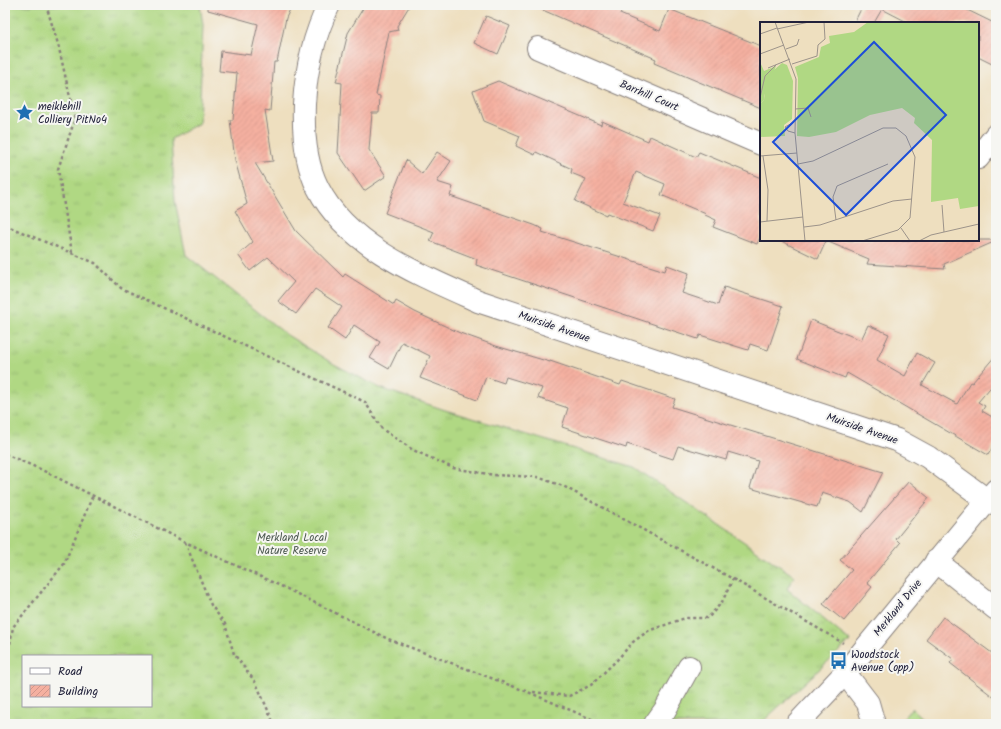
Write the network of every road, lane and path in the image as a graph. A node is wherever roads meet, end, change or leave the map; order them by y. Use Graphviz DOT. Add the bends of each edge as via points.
graph roads {
  1 [pos="46,5"];
  2 [pos="329,5"];
  3 [pos="538,48"];
  4 [pos="996,135"];
  5 [pos="760,144"];
  6 [pos="979,157"];
  7 [pos="5,225"];
  8 [pos="72,253"];
  9 [pos="5,454"];
  10 [pos="93,495"];
  11 [pos="992,495"];
  12 [pos="185,542"];
  13 [pos="936,562"];
  14 [pos="733,579"];
  15 [pos="996,609"];
  16 [pos="5,647"];
  17 [pos="861,653"];
  18 [pos="689,667"];
  19 [pos="845,673"];
  20 [pos="528,692"];
  21 [pos="274,724"];
  22 [pos="603,724"];
  23 [pos="655,724"];
  24 [pos="797,724"];
  25 [pos="874,724"];
  1 -- 8 [label="path" via="58,44 74,119 58,169"];
  2 -- 11 [label="street, Muirside Avenue" via="315,43 304,95 303,130 309,161 317,187 332,211 381,253 478,302 897,440"];
  3 -- 5 [label="street, Barrhill Court"];
  4 -- 6 [label="street"];
  7 -- 8 [label="path"];
  8 -- 14 [label="path" via="95,263 121,288 365,402 382,429 413,450 453,468 494,475 537,477 563,486"];
  9 -- 10 [label="path"];
  10 -- 12 [label="path"];
  10 -- 16 [label="path" via="64,564 14,627 10,644"];
  11 -- 13 [label="street, Merkland Drive"];
  12 -- 20 [label="path" via="283,587 388,640"];
  12 -- 21 [label="path" via="211,605 225,624 234,654 256,683"];
  13 -- 15 [label="street"];
  13 -- 17 [label="street, Merkland Drive"];
  14 -- 17 [label="path"];
  14 -- 20 [label="path" via="722,602 708,618 685,618 648,631 633,642 591,685 569,696"];
  17 -- 19 [label="street, Merkland Drive"];
  18 -- 23 [label="street"];
  19 -- 24 [label="street, Merkland Drive"];
  19 -- 25 [label="street" via="868,703"];
  20 -- 22 [label="path"];
}
